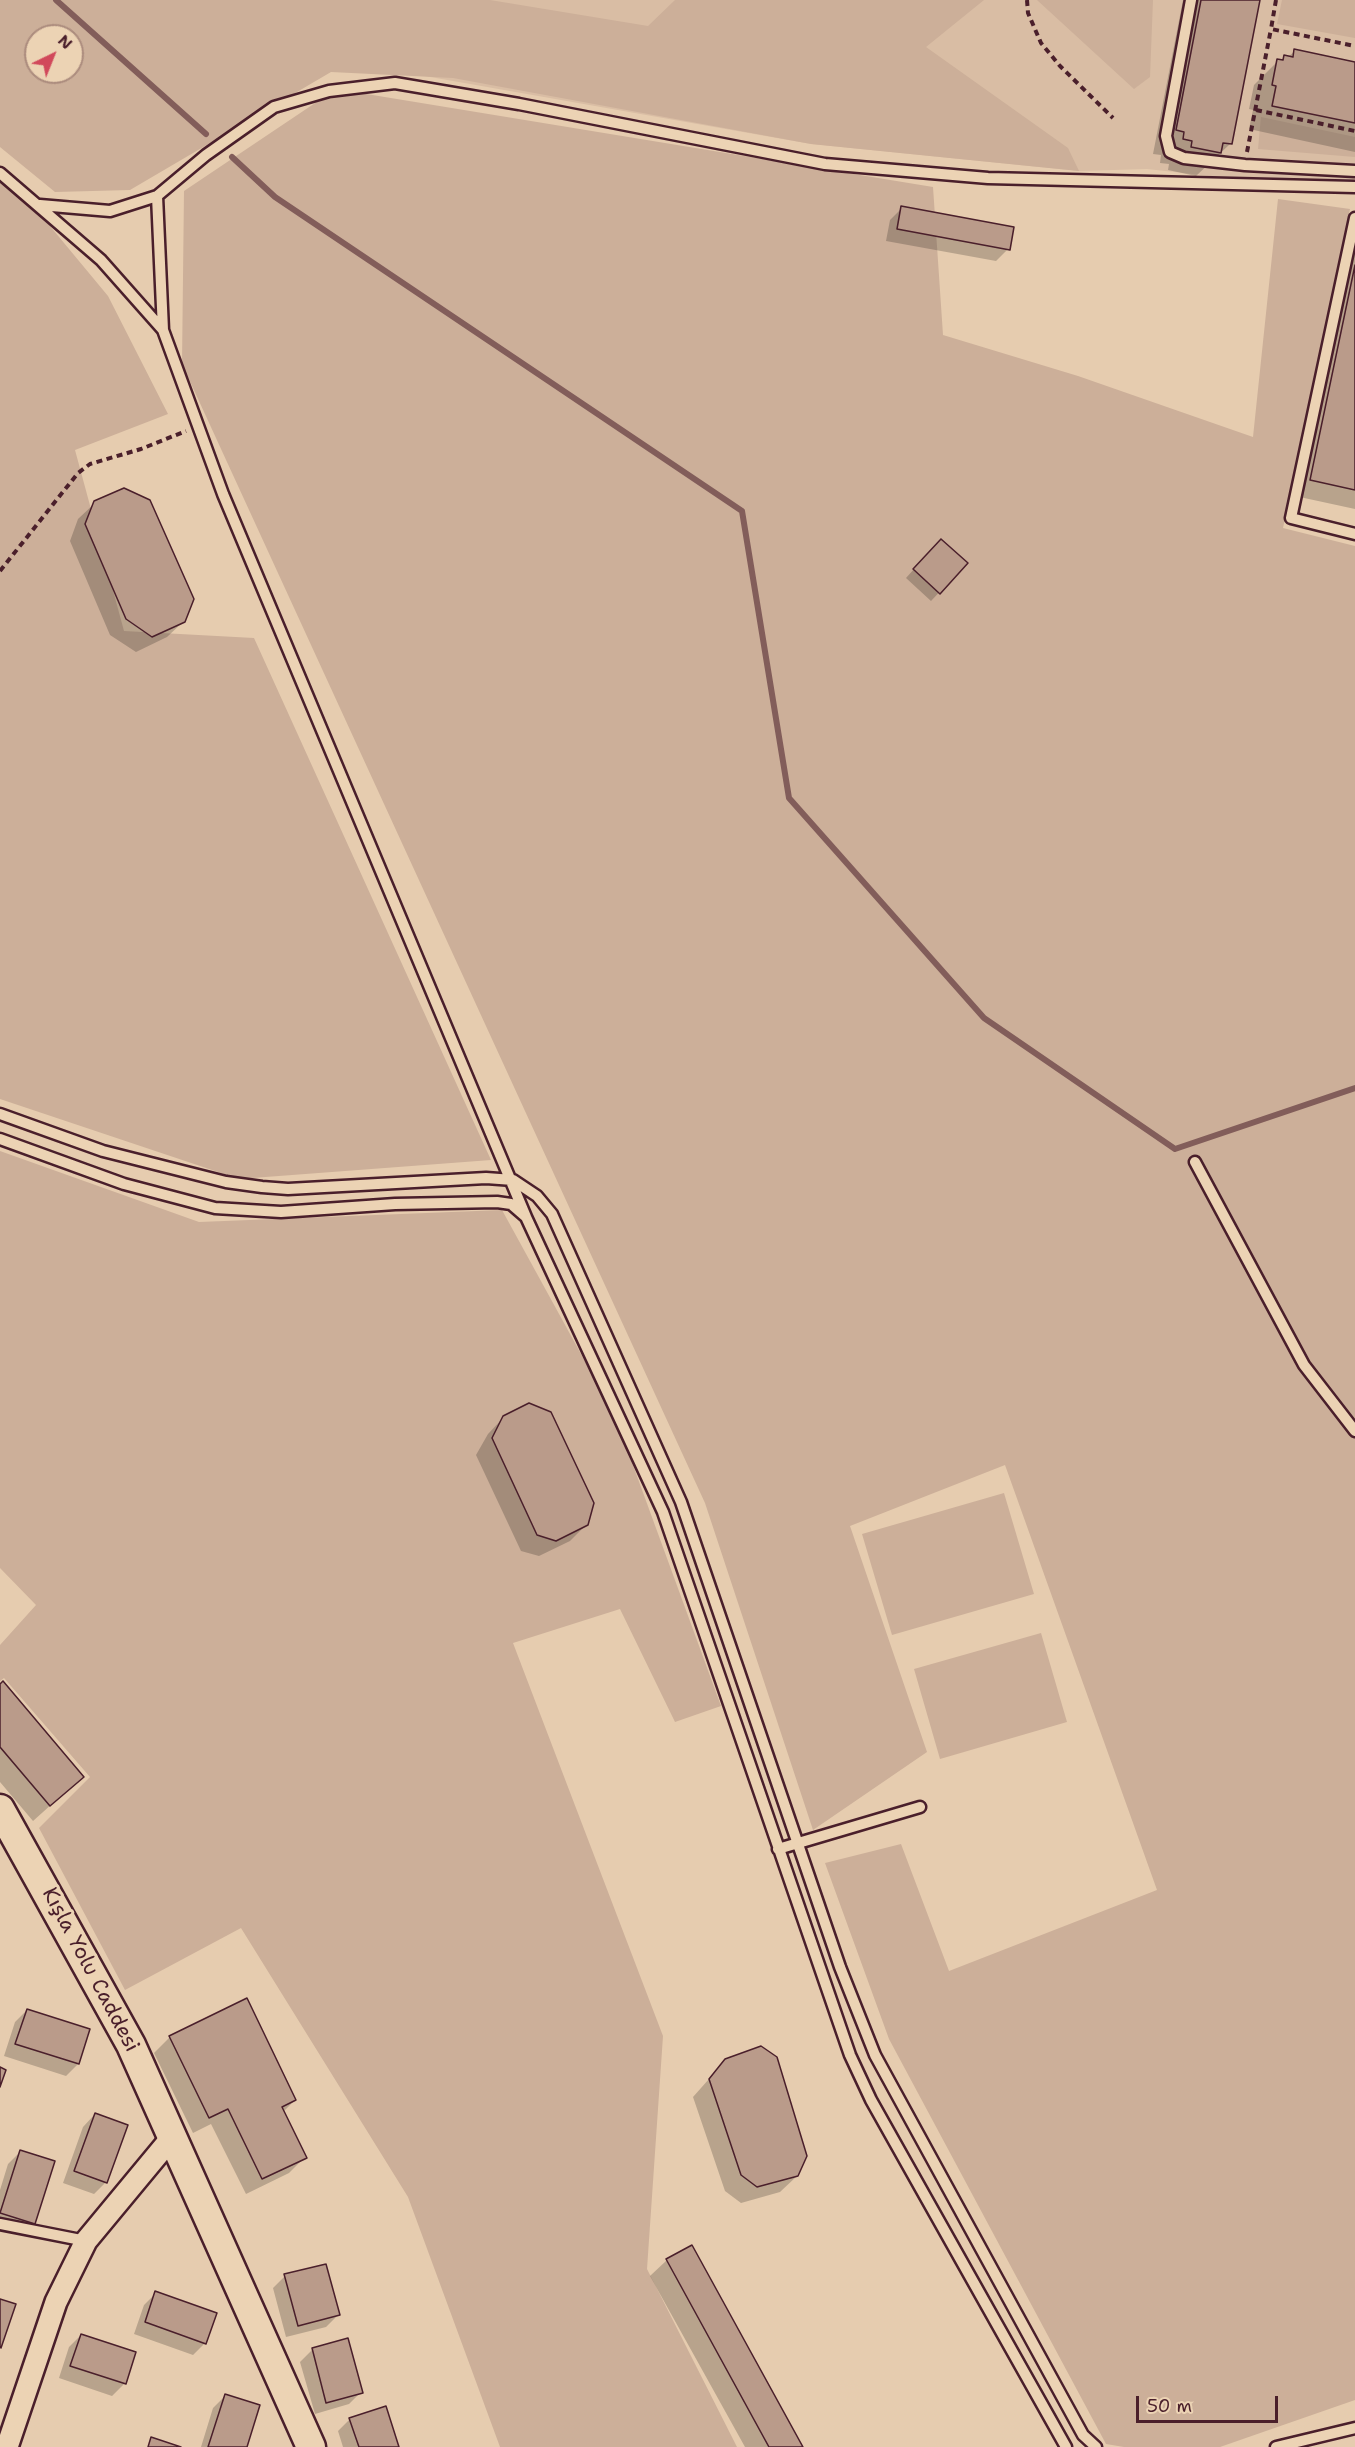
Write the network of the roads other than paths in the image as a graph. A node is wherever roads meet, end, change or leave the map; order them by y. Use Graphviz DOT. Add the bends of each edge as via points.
graph roads {
  1 [pos="1191,0"];
  2 [pos="1355,171"];
  3 [pos="0,172"];
  4 [pos="1355,187"];
  5 [pos="157,196"];
  6 [pos="40,205"];
  7 [pos="1355,218"];
  8 [pos="163,330"];
  9 [pos="1355,534"];
  10 [pos="0,1114"];
  11 [pos="0,1139"];
  12 [pos="1195,1162"];
  13 [pos="510,1179"];
  14 [pos="526,1217"];
  15 [pos="1355,1431"];
  16 [pos="920,1807"];
  17 [pos="0,1809"];
  18 [pos="798,1844"];
  19 [pos="778,1849"];
  20 [pos="172,2136"];
  21 [pos="0,2224"];
  22 [pos="86,2241"];
  23 [pos="1355,2428"];
  24 [pos="7,2447"];
  25 [pos="311,2447"];
  26 [pos="1066,2447"];
  27 [pos="1096,2447"];
  28 [pos="1276,2447"];
  1 -- 2 [label="lane" via="1166,136 1170,152 1184,158 1245,165"];
  3 -- 6 [label="lane"];
  4 -- 5 [label="lane" via="988,178 825,164 395,83 329,91 274,107"];
  5 -- 6 [label="lane" via="110,211"];
  5 -- 8 [label="lane"];
  6 -- 8 [label="lane" via="101,260"];
  7 -- 9 [label="lane" via="1291,518"];
  8 -- 13 [label="lane" via="223,494"];
  10 -- 13 [label="lane" via="103,1151 226,1182 262,1187"];
  11 -- 14 [label="lane" via="124,1184 215,1208 281,1212 497,1202 512,1204"];
  12 -- 15 [label="lane" via="1304,1365"];
  13 -- 14 [label="lane"];
  13 -- 18 [label="lane" via="537,1196 552,1214 681,1502"];
  14 -- 19 [label="lane" via="663,1512"];
  16 -- 18 [label="lane"];
  17 -- 20 [label="street, Kışla Yolu Caddesi" via="131,2045"];
  18 -- 19 [label="lane"];
  18 -- 27 [label="lane" via="875,2055 1083,2435"];
  19 -- 26 [label="lane" via="833,2012 867,2091"];
  20 -- 22 [label="street"];
  20 -- 25 [label="street, Kışla Yolu Caddesi"];
  21 -- 22 [label="lane"];
  22 -- 24 [label="street" via="56,2302"];
  23 -- 28 [label="lane"];
}
